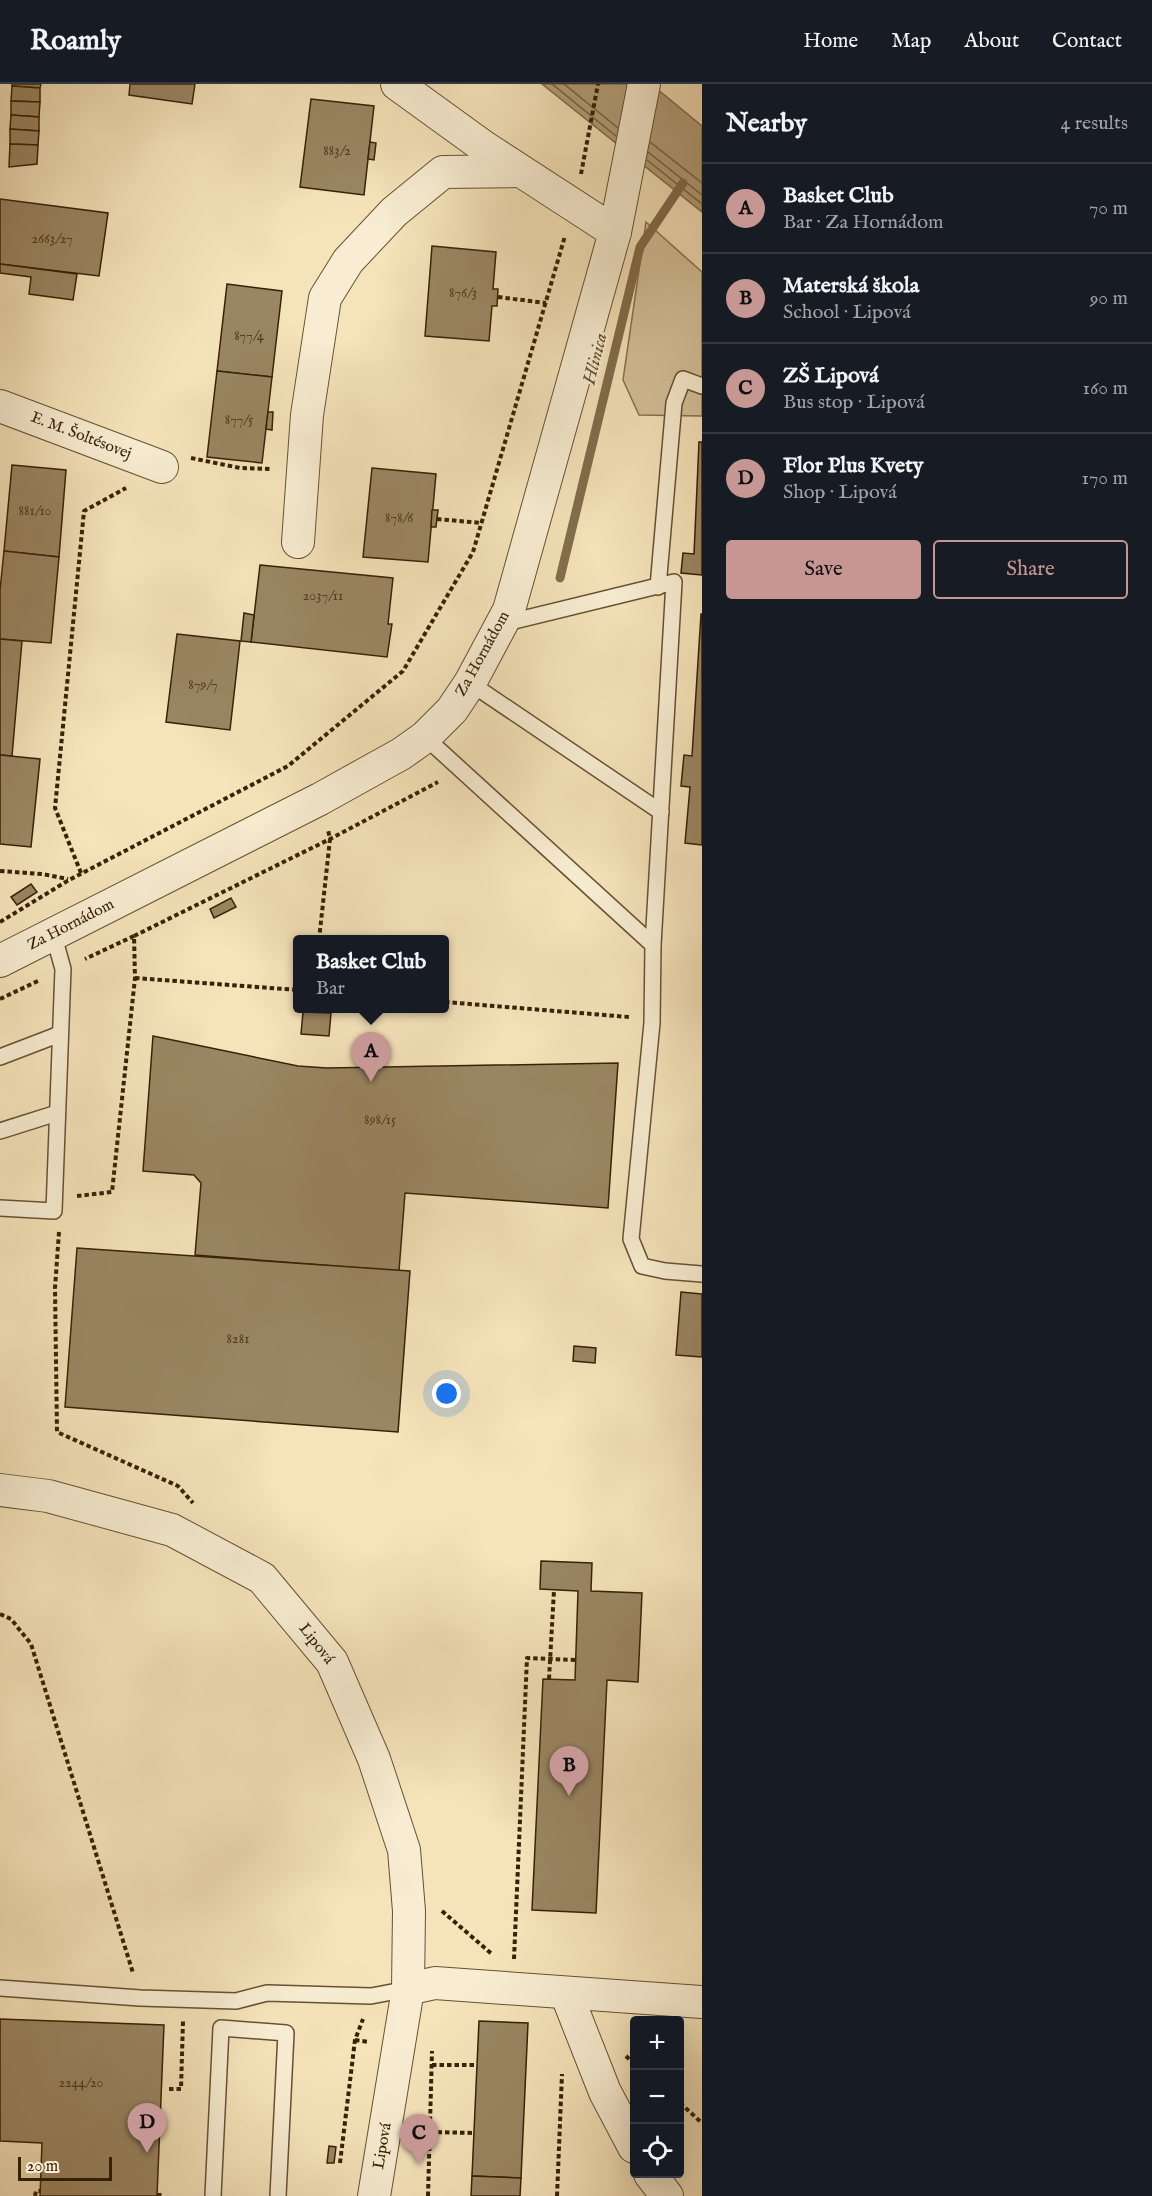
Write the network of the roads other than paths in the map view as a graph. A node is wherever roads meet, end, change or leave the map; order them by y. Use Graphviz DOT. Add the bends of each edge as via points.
graph roads {
  1 [pos="397,84"];
  2 [pos="644,84"];
  3 [pos="520,171"];
  4 [pos="615,232"];
  5 [pos="702,386"];
  6 [pos="0,406"];
  7 [pos="162,467"];
  8 [pos="298,542"];
  9 [pos="657,587"];
  10 [pos="501,624"];
  11 [pos="470,683"];
  12 [pos="424,737"];
  13 [pos="661,812"];
  14 [pos="53,933"];
  15 [pos="653,945"];
  16 [pos="0,961"];
  17 [pos="60,1034"];
  18 [pos="0,1057"];
  19 [pos="57,1113"];
  20 [pos="0,1131"];
  21 [pos="0,1208"];
  22 [pos="702,1274"];
  23 [pos="0,1490"];
  24 [pos="0,1988"];
  25 [pos="408,1989"];
  26 [pos="566,1994"];
  27 [pos="702,2002"];
  28 [pos="630,2139"];
  29 [pos="653,2178"];
  30 [pos="213,2196"];
  31 [pos="278,2196"];
  32 [pos="374,2196"];
  33 [pos="667,2196"];
  1 -- 3 [label="street"];
  2 -- 4 [label="street, Za Hornádom"];
  3 -- 4 [label="street"];
  3 -- 8 [label="street" via="443,172 394,212 348,261 325,298 307,415"];
  4 -- 10 [label="street, Za Hornádom"];
  5 -- 9 [label="lane" via="682,379 674,403"];
  6 -- 7 [label="street, E. M. Šoltésovej"];
  9 -- 10 [label="lane"];
  9 -- 13 [label="lane" via="674,582"];
  10 -- 11 [label="street, Za Hornádom"];
  11 -- 12 [label="street, Za Hornádom" via="452,710"];
  11 -- 13 [label="lane"];
  12 -- 14 [label="street, Za Hornádom" via="320,799"];
  12 -- 15 [label="lane"];
  13 -- 15 [label="lane"];
  14 -- 16 [label="street, Za Hornádom"];
  14 -- 17 [label="lane" via="63,969"];
  15 -- 22 [label="lane" via="652,1018 632,1239 642,1266"];
  17 -- 18 [label="lane"];
  17 -- 19 [label="lane"];
  19 -- 20 [label="lane"];
  19 -- 21 [label="lane" via="54,1211"];
  23 -- 25 [label="street, Lipová" via="48,1496 172,1530 262,1578 332,1662 374,1759 404,1850 409,1911"];
  24 -- 25 [label="lane" via="236,2001 267,1993 371,1996"];
  25 -- 26 [label="street" via="435,1983 512,1981"];
  25 -- 32 [label="street, Lipová"];
  26 -- 27 [label="street"];
  26 -- 28 [label="street" via="605,2092"];
  29 -- 33 [label="street"];
  30 -- 31 [label="lane" via="221,2028 286,2033"];
}
